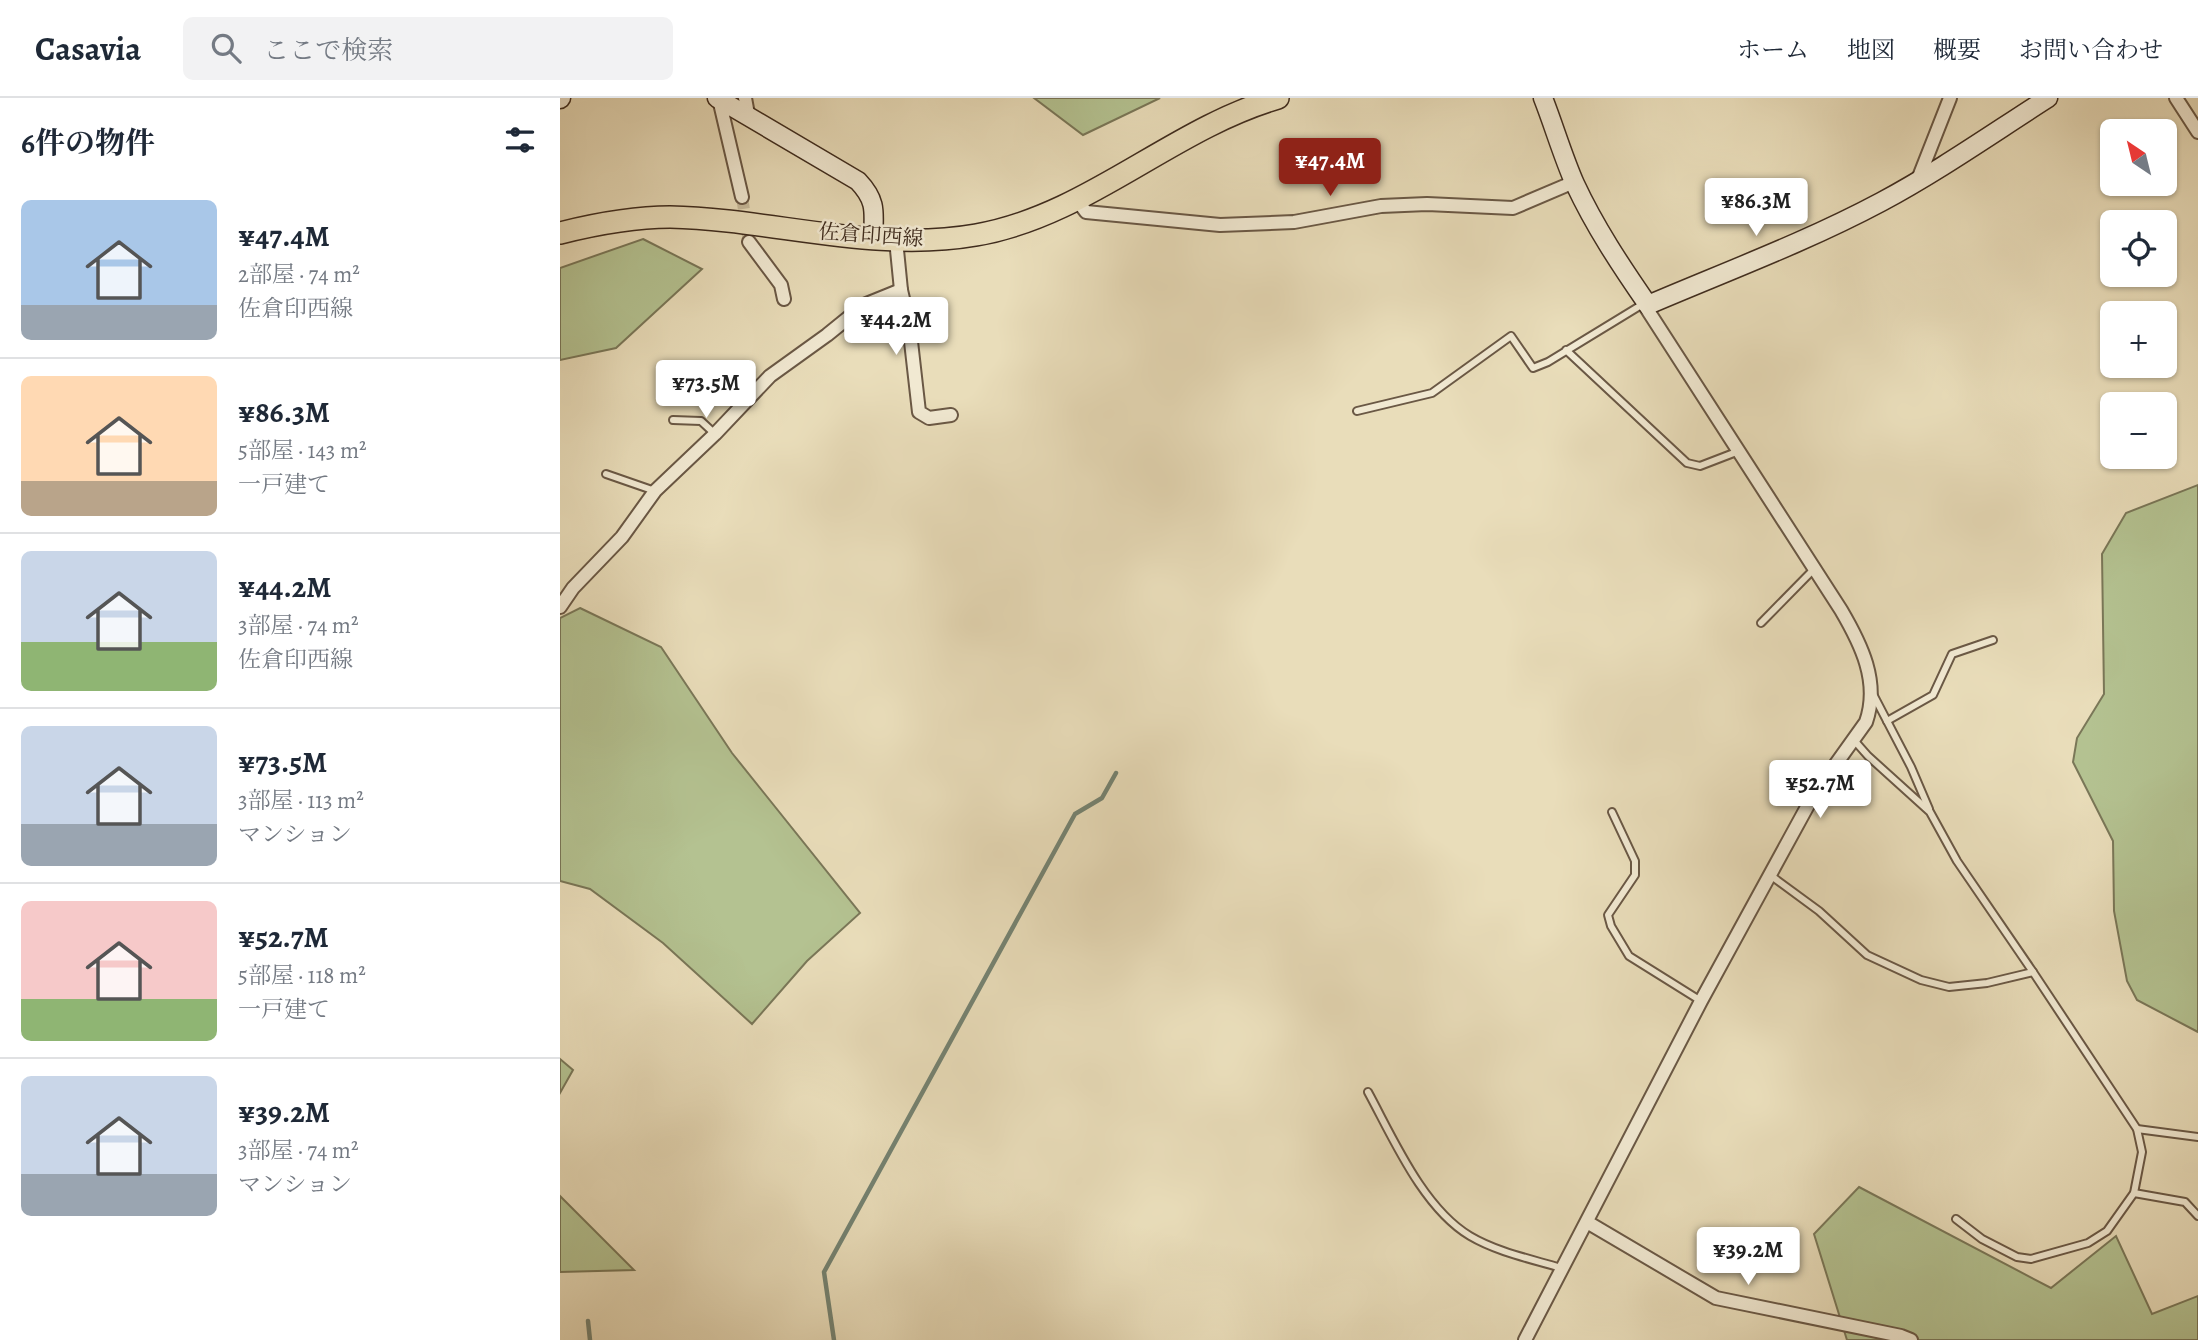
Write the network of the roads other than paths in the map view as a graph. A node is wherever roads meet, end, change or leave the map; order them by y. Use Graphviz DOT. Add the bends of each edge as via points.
graph roads {
  1 [pos="718,98"];
  2 [pos="1278,98"];
  3 [pos="1543,98"];
  4 [pos="1950,98"];
  5 [pos="2048,98"];
  6 [pos="2176,98"];
  7 [pos="747,106"];
  8 [pos="2198,132"];
  9 [pos="1574,182"];
  10 [pos="1917,182"];
  11 [pos="741,197"];
  12 [pos="1077,200"];
  13 [pos="560,233"];
  14 [pos="873,238"];
  15 [pos="896,240"];
  16 [pos="749,242"];
  17 [pos="901,290"];
  18 [pos="784,299"];
  19 [pos="1647,303"];
  20 [pos="1566,350"];
  21 [pos="1357,411"];
  22 [pos="951,415"];
  23 [pos="673,420"];
  24 [pos="715,434"];
  25 [pos="1739,451"];
  26 [pos="606,474"];
  27 [pos="654,491"];
  28 [pos="1814,569"];
  29 [pos="560,607"];
  30 [pos="1761,623"];
  31 [pos="1993,640"];
  32 [pos="1871,692"];
  33 [pos="1887,720"];
  34 [pos="1853,739"];
  35 [pos="1612,812"];
  36 [pos="1930,812"];
  37 [pos="1770,875"];
  38 [pos="2033,972"];
  39 [pos="1701,1001"];
  40 [pos="1368,1092"];
  41 [pos="2137,1129"];
  42 [pos="2198,1137"];
  43 [pos="2134,1193"];
  44 [pos="2198,1216"];
  45 [pos="1956,1219"];
  46 [pos="1587,1222"];
  47 [pos="1561,1268"];
  48 [pos="1525,1340"];
  49 [pos="1911,1340"];
  1 -- 7 [label="street"];
  1 -- 11 [label="street"];
  2 -- 12 [label="main road, 佐倉印西線" via="1197,131"];
  3 -- 9 [label="street"];
  4 -- 10 [label="street"];
  5 -- 10 [label="street"];
  6 -- 8 [label="street"];
  7 -- 14 [label="street" via="869,192"];
  9 -- 12 [label="street" via="1513,208 1381,206 1294,222 1232,224 1086,212"];
  9 -- 19 [label="street"];
  10 -- 19 [label="street" via="1842,222"];
  12 -- 15 [label="main road, 佐倉印西線" via="976,235"];
  13 -- 14 [label="main road, 佐倉印西線" via="596,224 670,217"];
  14 -- 15 [label="main road, 佐倉印西線"];
  15 -- 17 [label="street"];
  16 -- 18 [label="street" via="781,285"];
  17 -- 22 [label="street" via="919,412 929,418"];
  17 -- 24 [label="street" via="863,305 770,376"];
  19 -- 20 [label="lane"];
  19 -- 25 [label="street" via="1678,361"];
  20 -- 21 [label="lane" via="1533,368 1511,336 1432,393"];
  20 -- 25 [label="lane" via="1687,463 1700,466"];
  23 -- 24 [label="lane" via="701,421"];
  24 -- 27 [label="street"];
  25 -- 28 [label="street"];
  26 -- 27 [label="lane"];
  27 -- 29 [label="street" via="622,537"];
  28 -- 30 [label="lane"];
  28 -- 32 [label="street" via="1861,644"];
  31 -- 33 [label="lane" via="1952,654 1933,695"];
  32 -- 33 [label="lane"];
  32 -- 34 [label="street" via="1866,722"];
  33 -- 36 [label="lane"];
  34 -- 36 [label="lane"];
  34 -- 37 [label="street" via="1813,796"];
  35 -- 39 [label="lane" via="1635,862 1635,875 1608,915 1611,926 1629,956"];
  36 -- 38 [label="lane" via="1957,861"];
  37 -- 38 [label="lane" via="1867,955 1921,980 1950,987"];
  37 -- 39 [label="street"];
  38 -- 41 [label="lane"];
  39 -- 46 [label="street"];
  40 -- 47 [label="lane" via="1406,1162 1452,1223 1507,1251"];
  41 -- 42 [label="lane"];
  41 -- 43 [label="lane" via="2142,1153"];
  43 -- 44 [label="lane" via="2185,1202"];
  43 -- 45 [label="lane" via="2108,1231 2088,1243 2031,1259 1982,1239"];
  46 -- 47 [label="street"];
  46 -- 49 [label="street" via="1716,1298"];
  47 -- 48 [label="street"];
}
